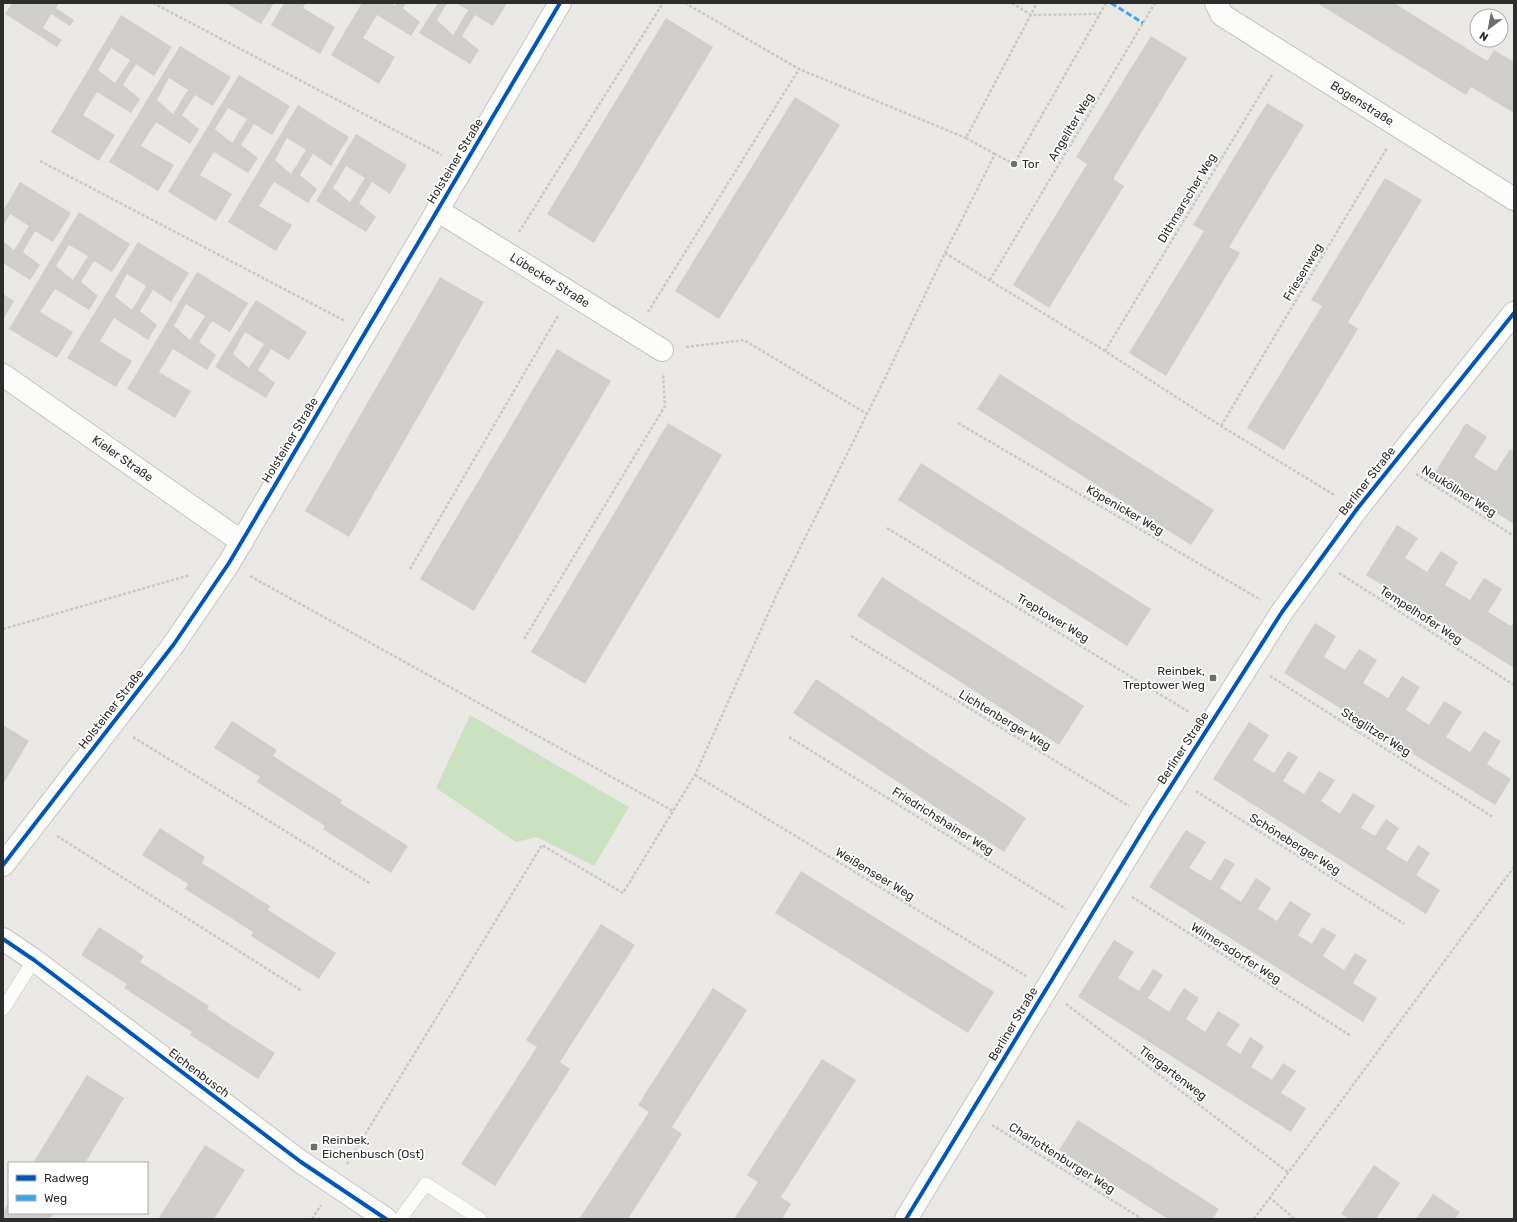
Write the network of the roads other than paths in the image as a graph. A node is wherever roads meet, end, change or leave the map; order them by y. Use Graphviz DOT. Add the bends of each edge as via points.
graph roads {
  1 [pos="560,3"];
  2 [pos="1216,3"];
  3 [pos="1514,198"];
  4 [pos="437,210"];
  5 [pos="1514,313"];
  6 [pos="662,350"];
  7 [pos="3,375"];
  8 [pos="242,542"];
  9 [pos="3,865"];
  10 [pos="3,939"];
  11 [pos="34,960"];
  12 [pos="3,1009"];
  13 [pos="386,1219"];
  14 [pos="400,1219"];
  15 [pos="480,1219"];
  16 [pos="906,1219"];
  1 -- 4 [label="street, Holsteiner Straße"];
  2 -- 3 [label="street, Bogenstraße" via="1222,15"];
  4 -- 6 [label="street, Lübecker Straße"];
  4 -- 8 [label="street, Holsteiner Straße"];
  5 -- 16 [label="street, Berliner Straße" via="1357,509 1282,612 1175,778"];
  7 -- 8 [label="street, Kieler Straße"];
  8 -- 9 [label="street, Holsteiner Straße" via="174,644"];
  10 -- 11 [label="street, Eichenbusch"];
  11 -- 12 [label="lane"];
  11 -- 13 [label="street, Eichenbusch" via="301,1162"];
  14 -- 15 [label="lane" via="426,1184"];
}
